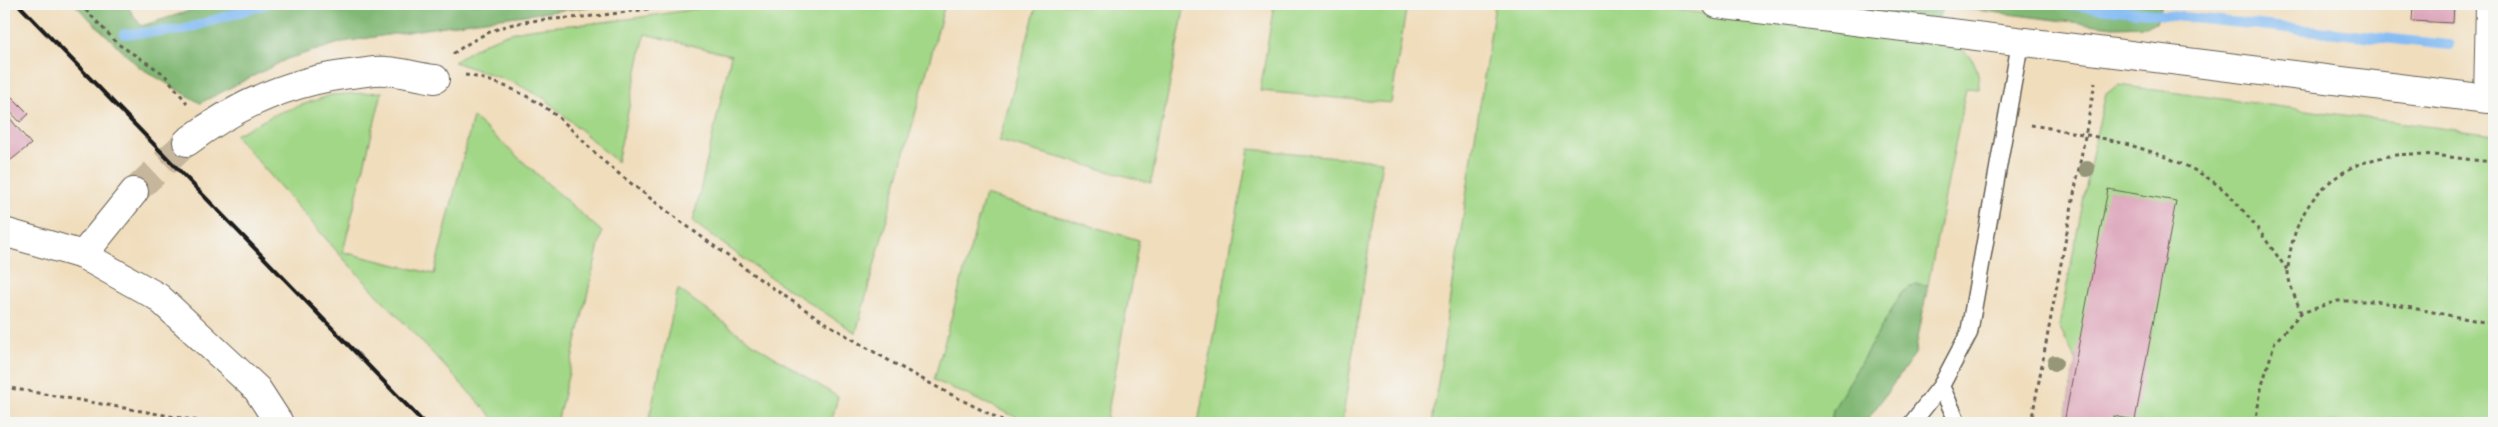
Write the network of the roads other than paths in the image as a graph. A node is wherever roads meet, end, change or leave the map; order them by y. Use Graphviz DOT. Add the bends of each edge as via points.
graph roads {
  1 [pos="1717,4"];
  2 [pos="2490,4"];
  3 [pos="2020,43"];
  4 [pos="435,79"];
  5 [pos="2491,99"];
  6 [pos="196,135"];
  7 [pos="134,192"];
  8 [pos="4,232"];
  9 [pos="84,255"];
  10 [pos="1941,386"];
  11 [pos="279,423"];
  12 [pos="1912,423"];
  13 [pos="1958,423"];
  1 -- 3 [label="street"];
  2 -- 5 [label="street"];
  3 -- 5 [label="street"];
  3 -- 10 [label="lane" via="1969,333"];
  4 -- 6 [label="street" via="385,71 340,75 296,85 254,101"];
  7 -- 9 [label="street"];
  8 -- 9 [label="street"];
  9 -- 11 [label="street" via="158,296 257,389"];
  10 -- 12 [label="lane"];
  10 -- 13 [label="lane"];
}
